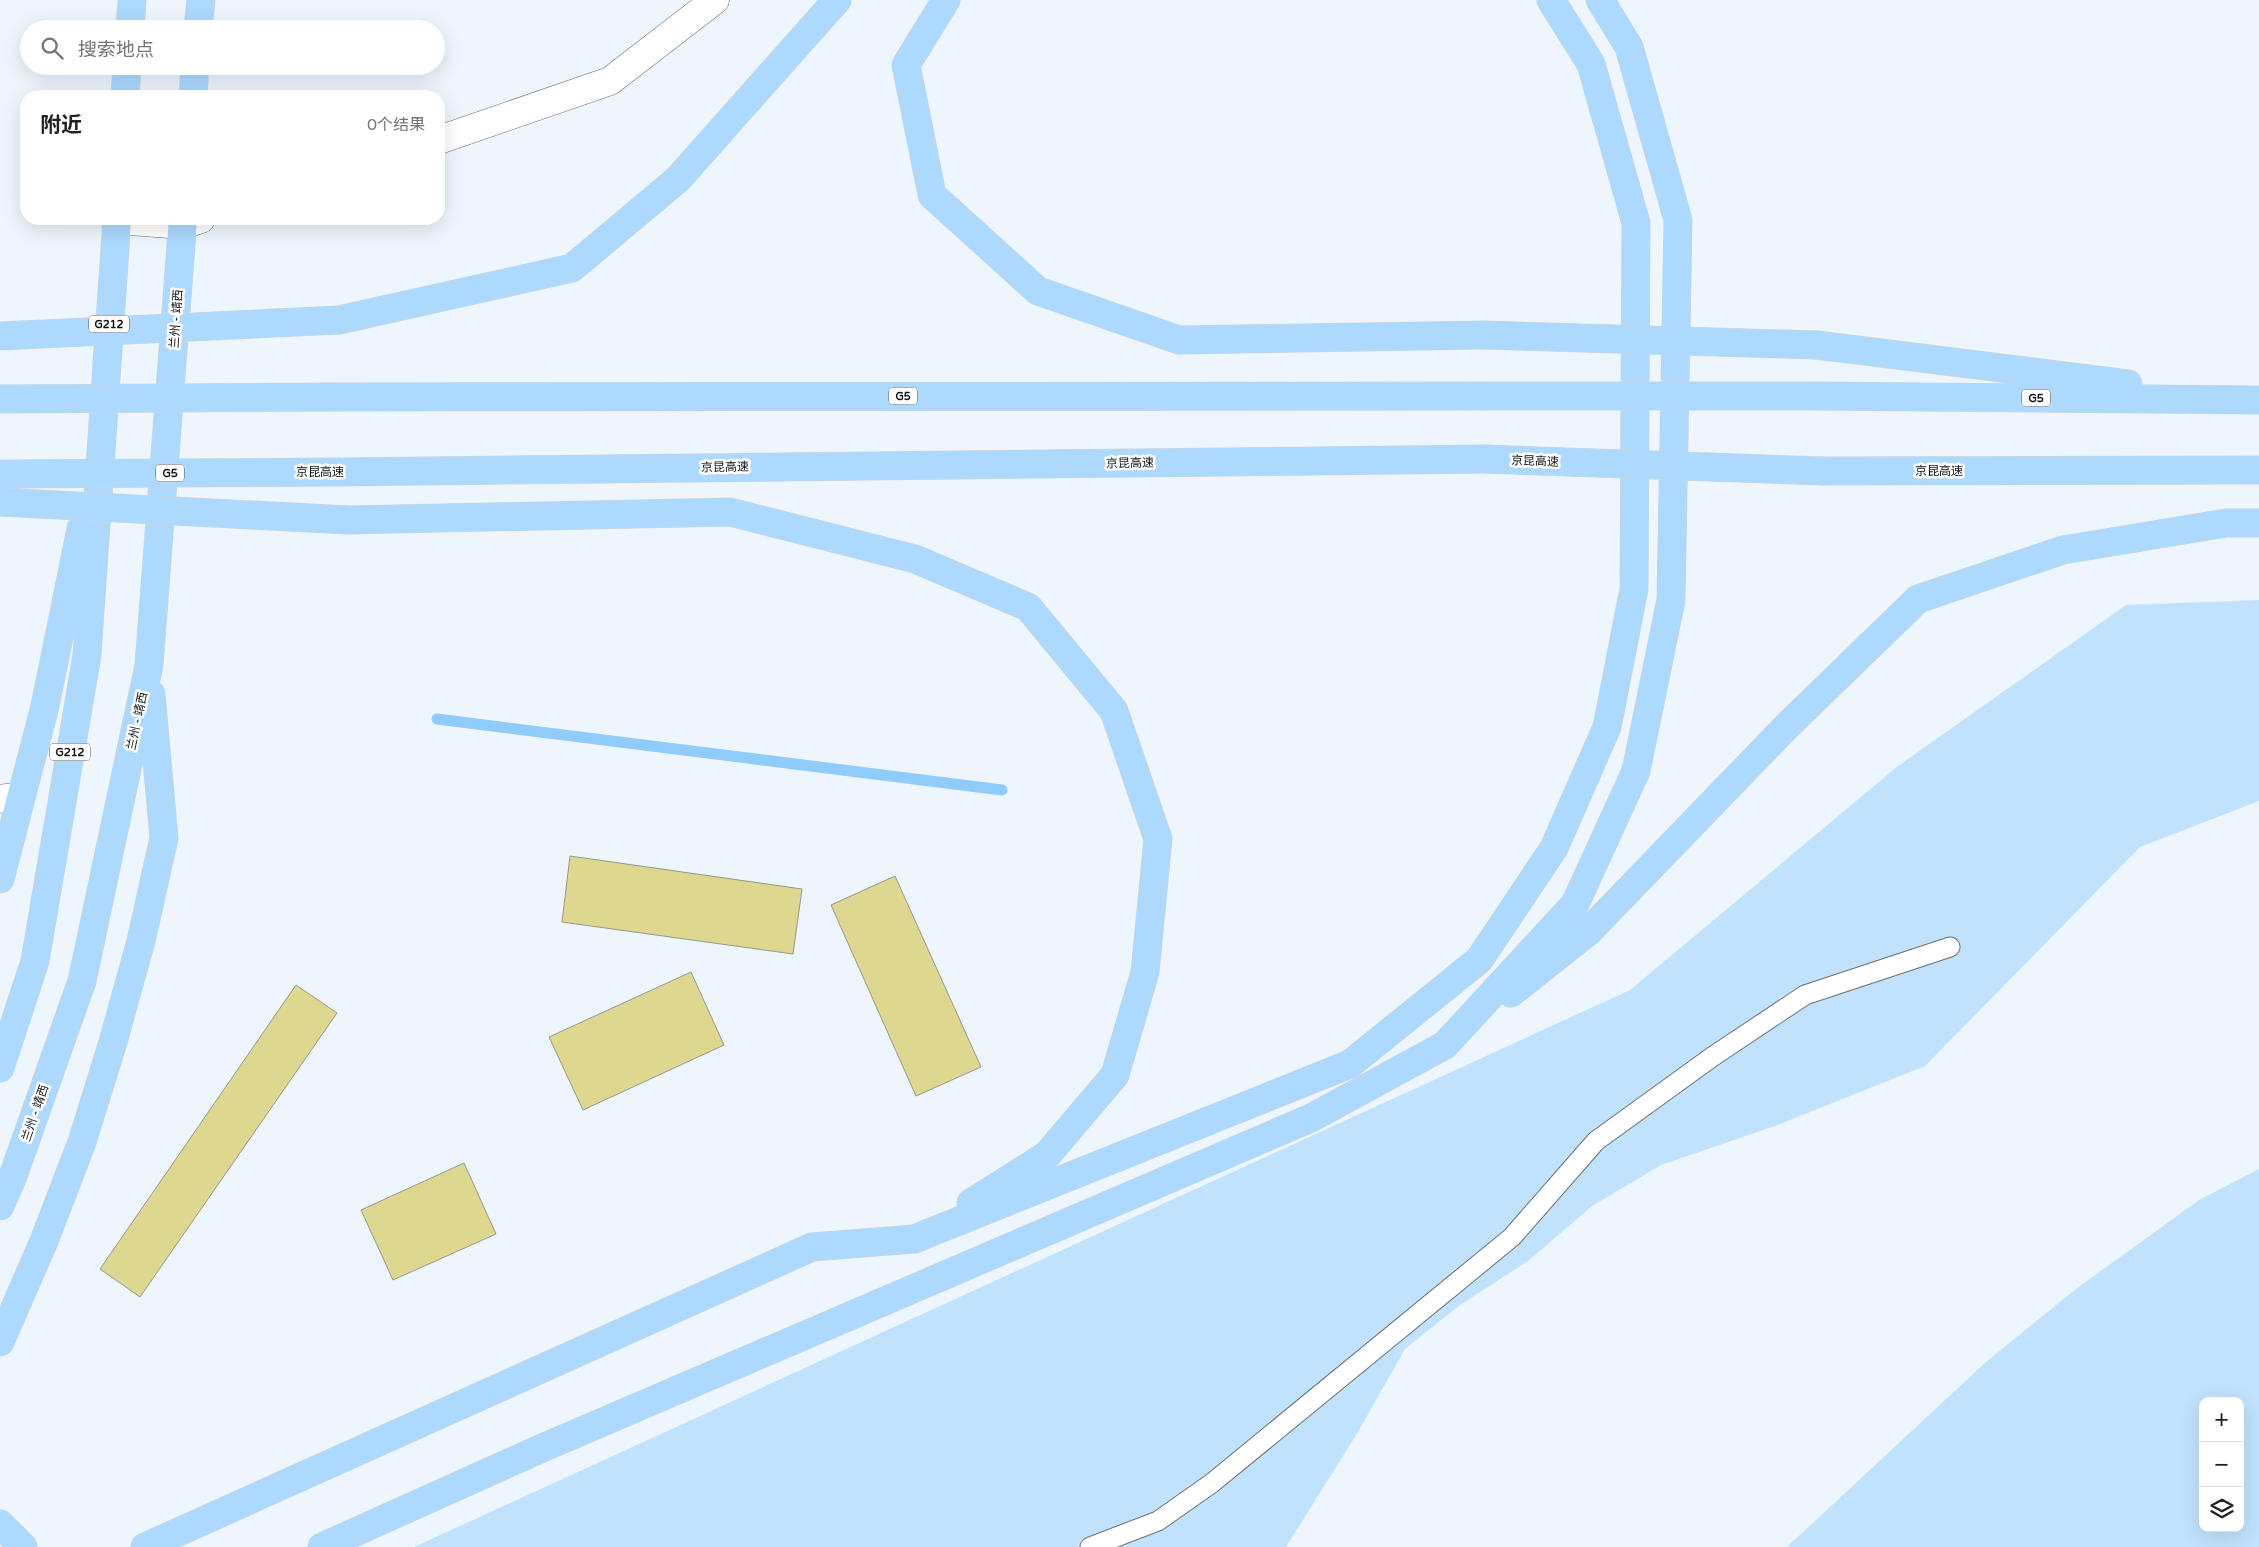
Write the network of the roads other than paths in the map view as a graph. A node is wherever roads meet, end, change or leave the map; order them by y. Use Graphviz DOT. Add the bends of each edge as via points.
graph roads {
  1 [pos="132,0"];
  2 [pos="201,0"];
  3 [pos="716,0"];
  4 [pos="837,0"];
  5 [pos="946,0"];
  6 [pos="1551,0"];
  7 [pos="1600,0"];
  8 [pos="131,20"];
  9 [pos="199,20"];
  10 [pos="126,75"];
  11 [pos="194,75"];
  12 [pos="125,90"];
  13 [pos="193,90"];
  14 [pos="445,138"];
  15 [pos="117,225"];
  16 [pos="189,225"];
  17 [pos="0,336"];
  18 [pos="0,400"];
  19 [pos="2258,400"];
  20 [pos="102,430"];
  21 [pos="2259,470"];
  22 [pos="0,474"];
  23 [pos="0,502"];
  24 [pos="2259,523"];
  25 [pos="149,665"];
  26 [pos="11,798"];
  27 [pos="0,879"];
  28 [pos="1950,947"];
  29 [pos="1445,1045"];
  30 [pos="0,1068"];
  31 [pos="0,1206"];
  32 [pos="914,1239"];
  33 [pos="0,1342"];
  34 [pos="0,1524"];
  35 [pos="23,1547"];
  36 [pos="145,1547"];
  37 [pos="322,1547"];
  38 [pos="1090,1547"];
  1 -- 8 [label="highway"];
  2 -- 9 [label="highway"];
  3 -- 14 [label="street" via="610,81"];
  4 -- 17 [label="highway, bridge" via="678,179 572,268 339,320"];
  5 -- 19 [label="highway, bridge" via="906,65 932,194 1038,291 1178,340 1484,335 1816,345"];
  6 -- 32 [label="highway" via="1591,64 1636,223 1634,589 1607,726 1554,848 1479,960 1350,1064"];
  7 -- 29 [label="highway" via="1629,47 1678,220 1671,600 1636,771 1575,904"];
  10 -- 12 [label="highway"];
  11 -- 13 [label="highway"];
  15 -- 20 [label="highway, G212"];
  16 -- 25 [label="highway, 兰州 - 靖西"];
  18 -- 19 [label="highway, G5, bridge" via="1812,396"];
  20 -- 26 [label="highway" via="45,706"];
  20 -- 30 [label="highway, G212" via="87,655 35,961"];
  21 -- 22 [label="highway, 京昆高速 / G5, bridge" via="1823,471 1485,459"];
  23 -- 32 [label="highway, bridge" via="348,520 730,512 915,558 1028,608 1114,711 1158,839 1144,972 1115,1075 1047,1155"];
  24 -- 29 [label="highway" via="2226,523 2063,550 1918,599 1786,727 1588,932"];
  25 -- 31 [label="highway, 兰州 - 靖西" via="82,981"];
  25 -- 33 [label="highway" via="164,838 162,848 141,941 82,1142"];
  26 -- 27 [label="highway"];
  28 -- 38 [label="lane" via="1805,995 1712,1057 1596,1141 1512,1237 1212,1483 1158,1521"];
  29 -- 37 [label="highway" via="1311,1118 540,1449"];
  32 -- 36 [label="highway" via="812,1247"];
  34 -- 35 [label="highway"];
}
